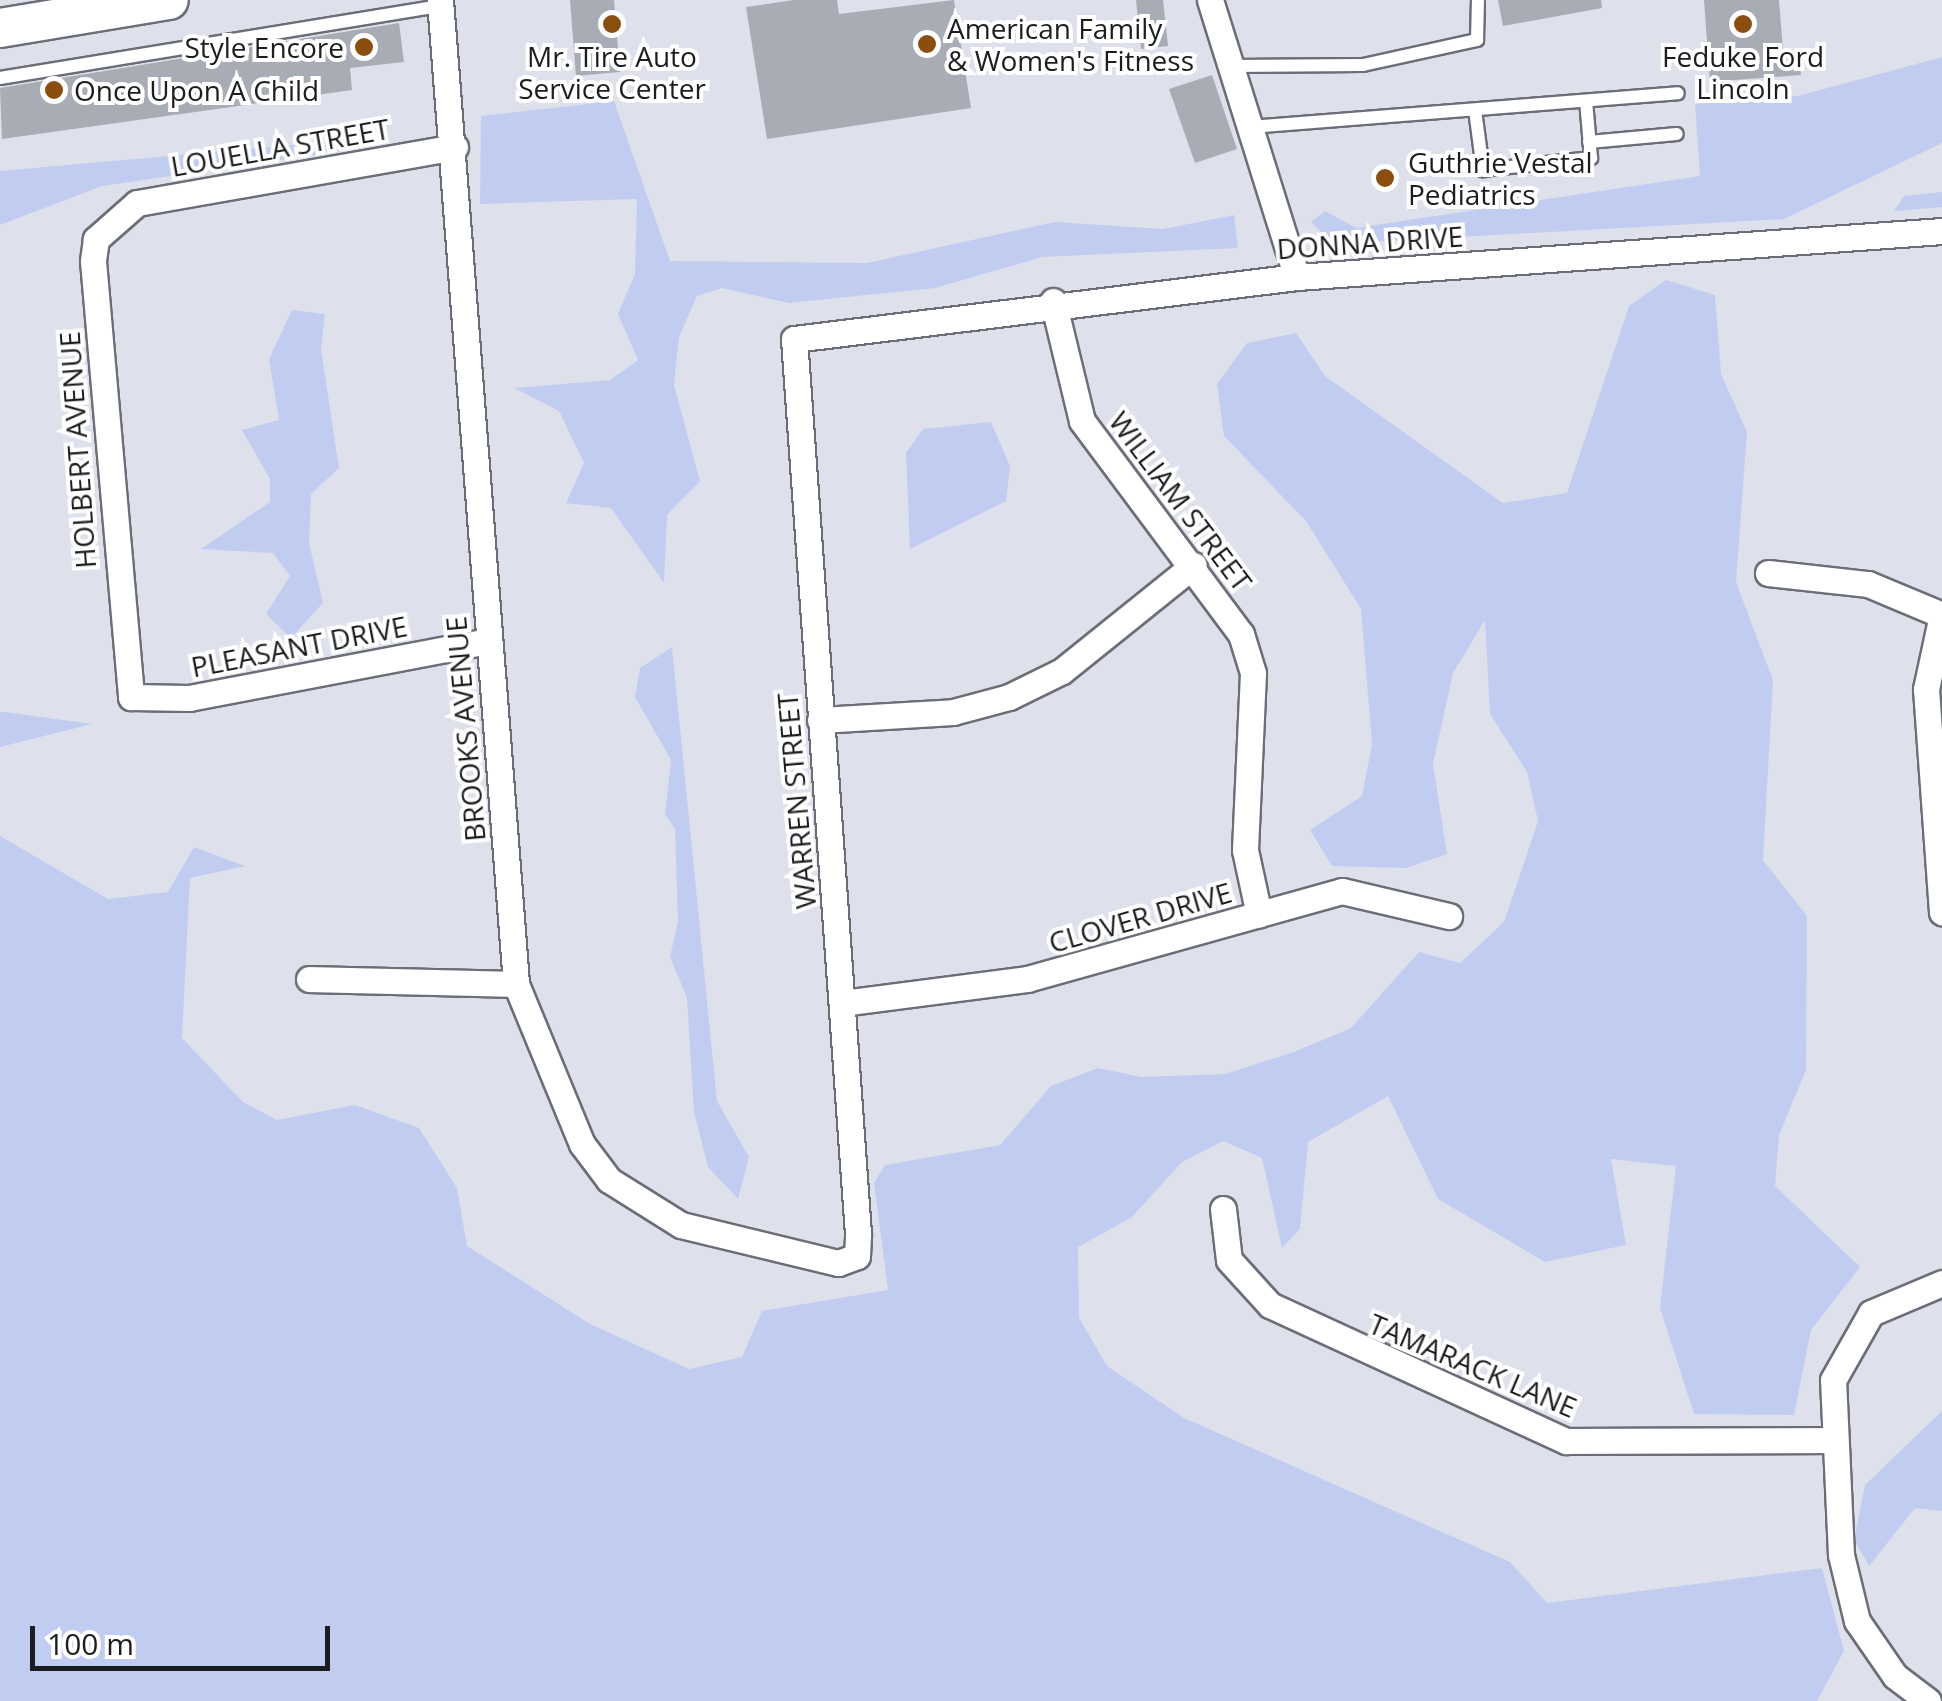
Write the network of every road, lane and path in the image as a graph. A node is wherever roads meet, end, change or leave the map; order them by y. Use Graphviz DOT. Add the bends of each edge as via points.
graph roads {
  1 [pos="169,0"];
  2 [pos="1210,0"];
  3 [pos="1478,0"];
  4 [pos="440,3"];
  5 [pos="0,28"];
  6 [pos="1231,66"];
  7 [pos="0,78"];
  8 [pos="1678,93"];
  9 [pos="1586,100"];
  10 [pos="1475,110"];
  11 [pos="1250,127"];
  12 [pos="1677,134"];
  13 [pos="1590,142"];
  14 [pos="455,147"];
  15 [pos="118,214"];
  16 [pos="1942,232"];
  17 [pos="1297,277"];
  18 [pos="1053,301"];
  19 [pos="805,332"];
  20 [pos="1194,565"];
  21 [pos="1768,573"];
  22 [pos="1942,615"];
  23 [pos="488,641"];
  24 [pos="125,689"];
  25 [pos="820,720"];
  26 [pos="1936,748"];
  27 [pos="1942,912"];
  28 [pos="1259,915"];
  29 [pos="1449,916"];
  30 [pos="309,979"];
  31 [pos="516,984"];
  32 [pos="842,1003"];
  33 [pos="1223,1210"];
  34 [pos="844,1262"];
  35 [pos="1942,1283"];
  36 [pos="1833,1440"];
  37 [pos="1928,1701"];
  1 -- 5 [label="main road"];
  2 -- 6 [label="street"];
  3 -- 6 [label="lane" via="1477,40 1363,65"];
  4 -- 7 [label="lane"];
  4 -- 14 [label="street, BROOKS AVENUE"];
  6 -- 11 [label="street"];
  8 -- 9 [label="lane"];
  9 -- 10 [label="lane"];
  9 -- 13 [label="lane"];
  10 -- 11 [label="lane"];
  10 -- 13 [label="lane" via="1483,170 1591,158"];
  11 -- 17 [label="street"];
  12 -- 13 [label="lane"];
  14 -- 15 [label="street, LOUELLA STREET" via="138,202"];
  14 -- 23 [label="street, BROOKS AVENUE"];
  15 -- 24 [label="street, HOLBERT AVENUE" via="96,240 94,261"];
  16 -- 17 [label="street, DONNA DRIVE"];
  17 -- 18 [label="street, DONNA DRIVE"];
  18 -- 19 [label="street, DONNA DRIVE"];
  18 -- 20 [label="street, WILLIAM STREET" via="1082,420"];
  19 -- 25 [label="street, WARREN STREET" via="794,339 792,360"];
  20 -- 25 [label="street" via="1062,672 1009,697 953,712"];
  20 -- 28 [label="street, WILLIAM STREET" via="1241,634 1252,673 1243,818"];
  21 -- 22 [label="street" via="1868,584"];
  22 -- 26 [label="street" via="1926,689"];
  23 -- 24 [label="street, PLEASANT DRIVE" via="189,698 151,701"];
  23 -- 31 [label="street, BROOKS AVENUE"];
  25 -- 32 [label="street, WARREN STREET"];
  26 -- 27 [label="street"];
  28 -- 29 [label="street, CLOVER DRIVE" via="1342,891"];
  28 -- 32 [label="street, CLOVER DRIVE" via="1027,979"];
  30 -- 31 [label="street"];
  31 -- 34 [label="street, BROOKS AVENUE" via="582,1144 608,1180 681,1225"];
  32 -- 34 [label="street, WARREN STREET" via="858,1234 856,1256"];
  33 -- 36 [label="street, TAMARACK LANE" via="1228,1260 1270,1305 1566,1441"];
  35 -- 36 [label="street" via="1872,1314 1852,1334 1832,1380"];
  36 -- 37 [label="street" via="1856,1621 1884,1663"];
}
